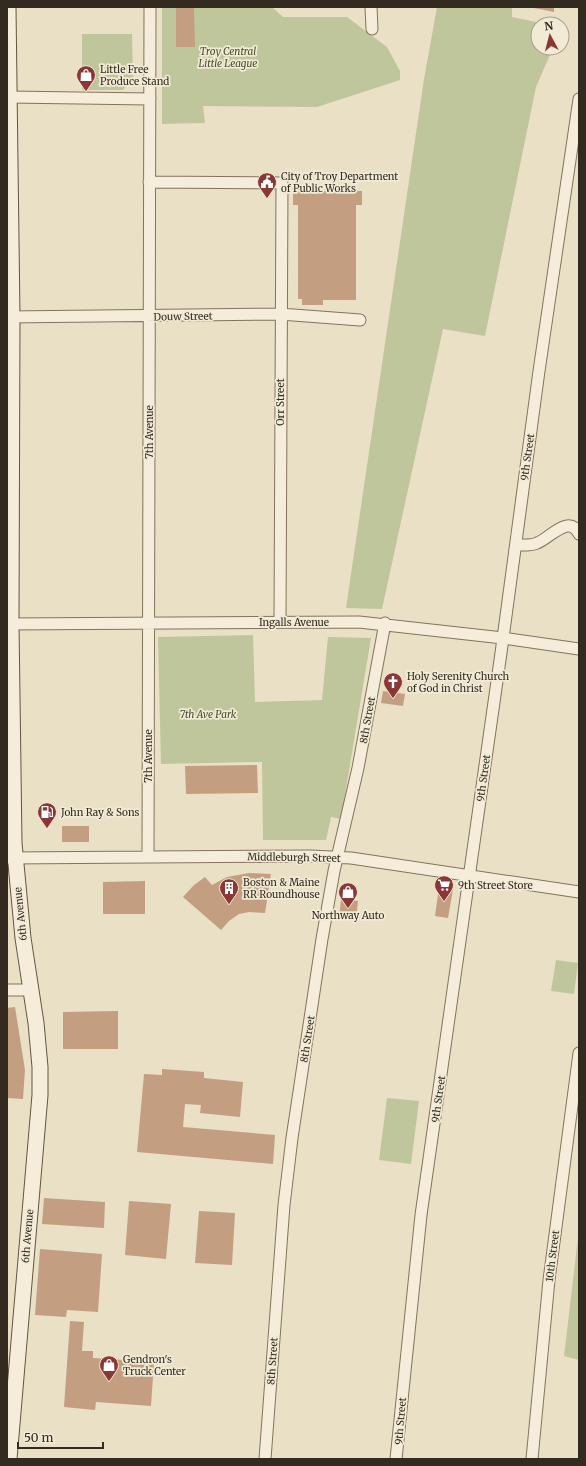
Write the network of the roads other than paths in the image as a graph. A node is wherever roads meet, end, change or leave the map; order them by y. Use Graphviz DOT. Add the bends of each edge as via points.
graph roads {
  1 [pos="8,7"];
  2 [pos="150,7"];
  3 [pos="372,7"];
  4 [pos="372,28"];
  5 [pos="8,97"];
  6 [pos="150,99"];
  7 [pos="579,99"];
  8 [pos="149,182"];
  9 [pos="280,314"];
  10 [pos="149,316"];
  11 [pos="9,317"];
  12 [pos="360,320"];
  13 [pos="579,534"];
  14 [pos="516,545"];
  15 [pos="148,622"];
  16 [pos="280,622"];
  17 [pos="385,623"];
  18 [pos="9,624"];
  19 [pos="503,638"];
  20 [pos="579,649"];
  21 [pos="148,857"];
  22 [pos="11,858"];
  23 [pos="337,858"];
  24 [pos="469,875"];
  25 [pos="579,892"];
  26 [pos="7,990"];
  27 [pos="31,990"];
  28 [pos="579,1054"];
  29 [pos="9,1435"];
  30 [pos="9,1459"];
  31 [pos="265,1459"];
  32 [pos="396,1459"];
  33 [pos="532,1459"];
  1 -- 5 [label="street, 6th Avenue"];
  2 -- 6 [label="street, 7th Avenue"];
  3 -- 4 [label="street"];
  5 -- 6 [label="street"];
  5 -- 11 [label="street, 6th Avenue"];
  6 -- 8 [label="street, 7th Avenue"];
  7 -- 14 [label="street, 9th Street"];
  8 -- 9 [label="street, Orr Street" via="282,183"];
  8 -- 10 [label="street, 7th Avenue"];
  9 -- 10 [label="street, Douw Street"];
  9 -- 12 [label="street, Douw Street"];
  9 -- 16 [label="street, Orr Street"];
  10 -- 11 [label="street, Douw Street"];
  10 -- 15 [label="street, 7th Avenue"];
  11 -- 18 [label="street, 6th Avenue"];
  13 -- 14 [label="street" via="572,527 560,527 535,544"];
  14 -- 19 [label="street, 9th Street"];
  15 -- 16 [label="street, Ingalls Avenue"];
  15 -- 18 [label="street, Ingalls Avenue"];
  15 -- 21 [label="street, 7th Avenue"];
  16 -- 17 [label="street, Ingalls Avenue"];
  17 -- 19 [label="street, Ingalls Avenue"];
  17 -- 23 [label="street, 8th Street" via="358,768"];
  18 -- 22 [label="street, 6th Avenue"];
  19 -- 20 [label="street, Ingalls Avenue"];
  19 -- 24 [label="street, 9th Street"];
  21 -- 22 [label="street, Middleburgh Street"];
  21 -- 23 [label="street, Middleburgh Street"];
  22 -- 27 [label="street, 6th Avenue"];
  23 -- 24 [label="street, Middleburgh Street"];
  23 -- 31 [label="street, 8th Street" via="292,1138 284,1205"];
  24 -- 25 [label="street, Middleburgh Street"];
  24 -- 32 [label="street, 9th Street" via="421,1215"];
  26 -- 27 [label="street"];
  27 -- 29 [label="street, 6th Avenue" via="40,1059 40,1095"];
  28 -- 33 [label="street, 10th Street" via="549,1280"];
  29 -- 30 [label="street, 6th Avenue"];
}
